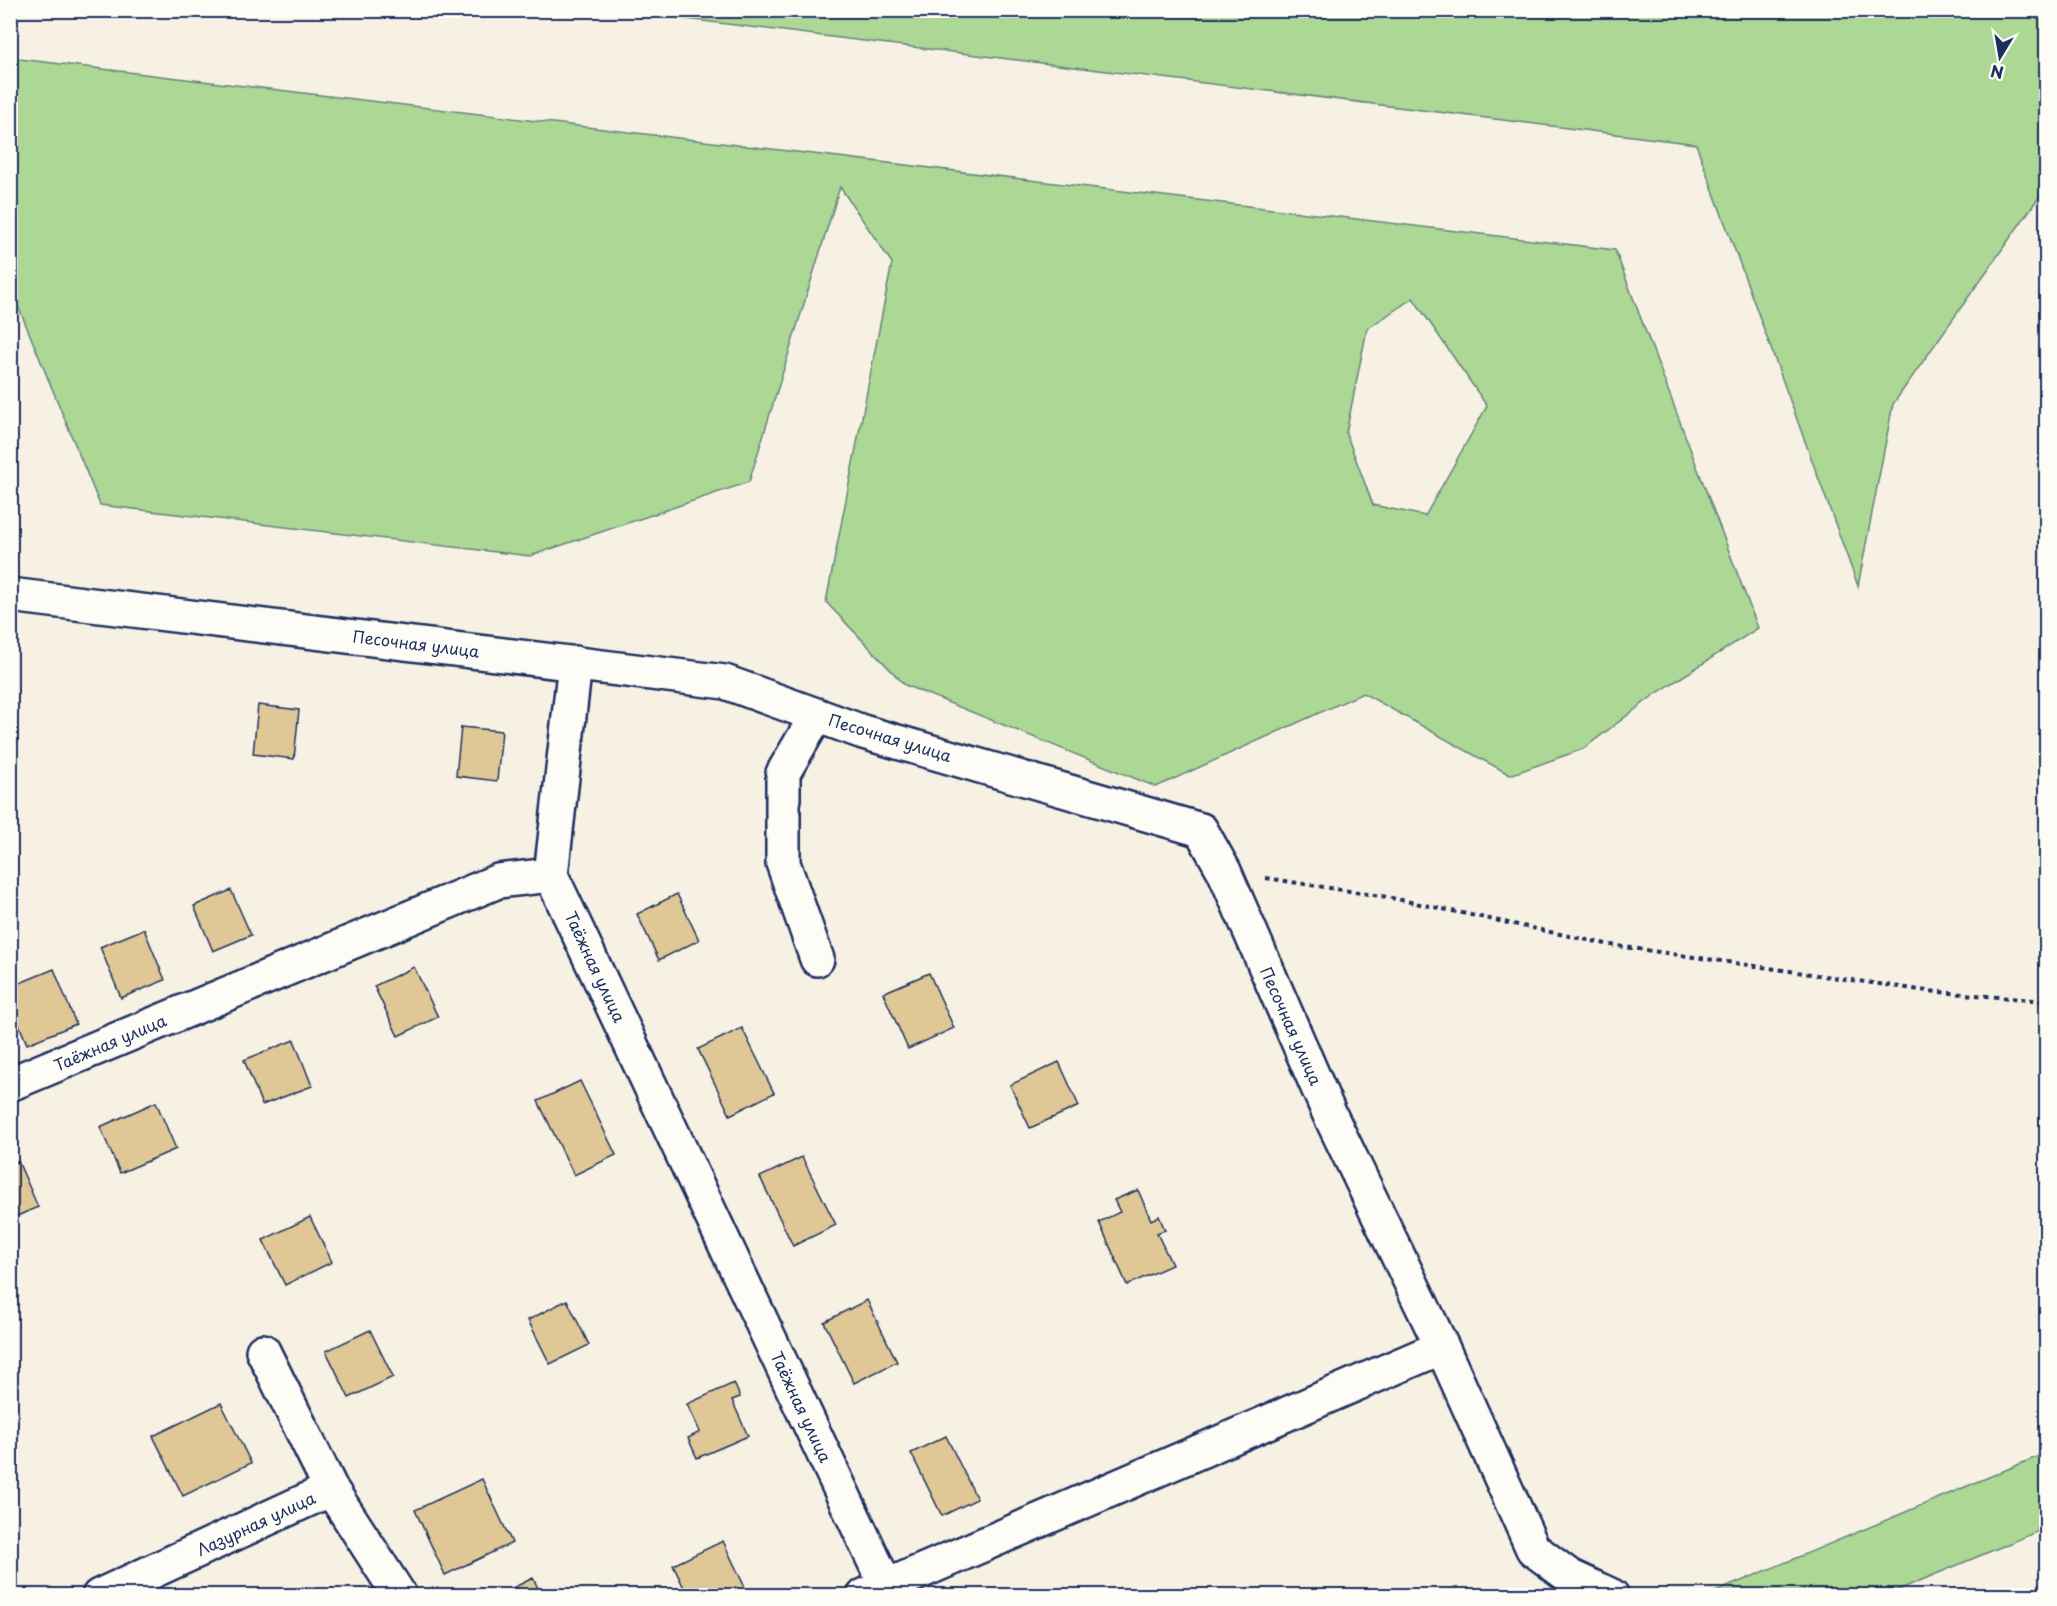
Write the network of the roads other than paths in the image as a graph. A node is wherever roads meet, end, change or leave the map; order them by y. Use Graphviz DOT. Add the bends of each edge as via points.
graph roads {
  1 [pos="10,595"];
  2 [pos="575,663"];
  3 [pos="817,715"];
  4 [pos="551,874"];
  5 [pos="817,959"];
  6 [pos="10,1084"];
  7 [pos="1442,1347"];
  8 [pos="263,1351"];
  9 [pos="332,1489"];
  10 [pos="875,1591"];
  11 [pos="99,1596"];
  12 [pos="400,1596"];
  13 [pos="1612,1596"];
  1 -- 2 [label="street, Песочная улица"];
  2 -- 3 [label="street, Песочная улица" via="725,682"];
  2 -- 4 [label="street"];
  3 -- 5 [label="street" via="783,773 783,863"];
  3 -- 7 [label="street, Песочная улица" via="863,732 1201,830 1224,871 1329,1113"];
  4 -- 6 [label="street, Таёжная улица" via="498,881"];
  4 -- 10 [label="street, Таёжная улица"];
  7 -- 10 [label="street"];
  7 -- 13 [label="street, Песочная улица" via="1533,1549 1569,1576"];
  8 -- 9 [label="street"];
  9 -- 11 [label="street, Лазурная улица"];
  9 -- 12 [label="street, Лазурная улица"];
}
